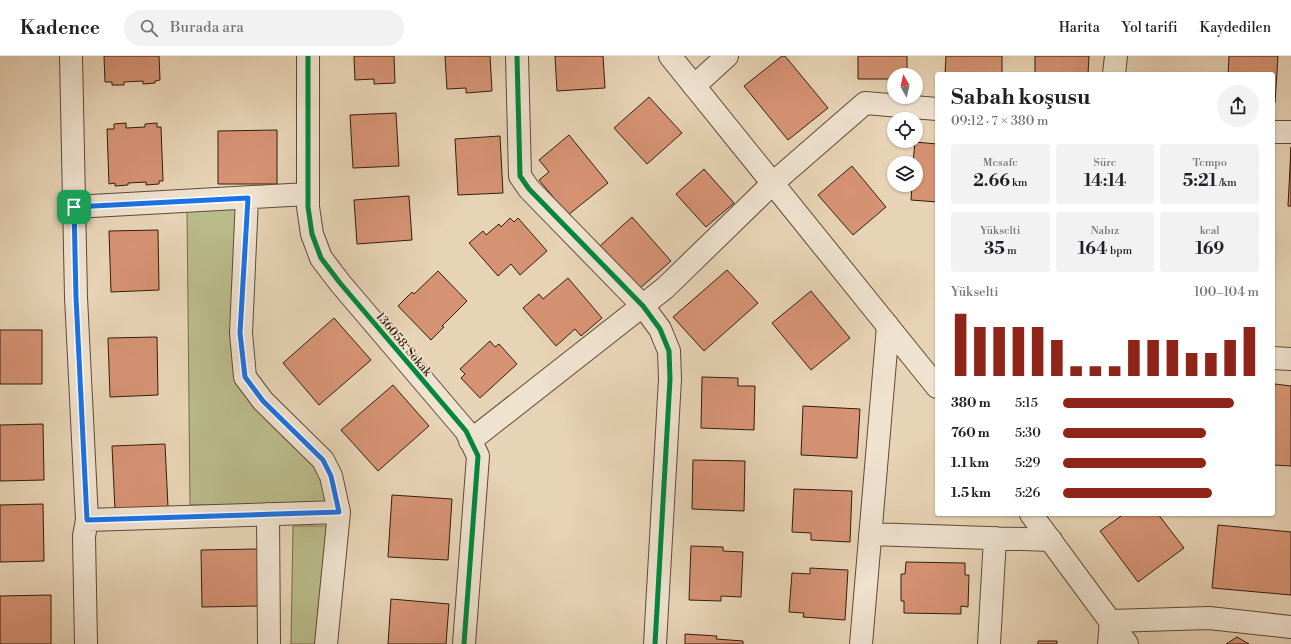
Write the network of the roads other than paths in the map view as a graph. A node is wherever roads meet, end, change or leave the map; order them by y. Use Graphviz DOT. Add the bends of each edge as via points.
graph roads {
  1 [pos="71,56"];
  2 [pos="308,56"];
  3 [pos="517,56"];
  4 [pos="670,56"];
  5 [pos="727,56"];
  6 [pos="1116,56"];
  7 [pos="1114,72"];
  8 [pos="694,86"];
  9 [pos="935,109"];
  10 [pos="1275,132"];
  11 [pos="1291,132"];
  12 [pos="773,183"];
  13 [pos="308,194"];
  14 [pos="248,198"];
  15 [pos="74,207"];
  16 [pos="643,306"];
  17 [pos="888,326"];
  18 [pos="1275,358"];
  19 [pos="1291,359"];
  20 [pos="935,381"];
  21 [pos="470,441"];
  22 [pos="339,512"];
  23 [pos="268,514"];
  24 [pos="1033,516"];
  25 [pos="87,520"];
  26 [pos="870,534"];
  27 [pos="995,538"];
  28 [pos="1051,540"];
  29 [pos="1111,621"];
  30 [pos="1291,627"];
  31 [pos="86,644"];
  32 [pos="269,644"];
  33 [pos="326,644"];
  34 [pos="464,644"];
  35 [pos="655,644"];
  36 [pos="861,644"];
  37 [pos="988,644"];
  38 [pos="1109,644"];
  39 [pos="1128,644"];
  1 -- 15 [label="street"];
  2 -- 13 [label="street, 136058. Sokak"];
  3 -- 16 [label="street" via="520,176 528,189"];
  4 -- 8 [label="street"];
  5 -- 8 [label="street"];
  6 -- 7 [label="street"];
  8 -- 12 [label="street"];
  9 -- 12 [label="street" via="865,103"];
  10 -- 11 [label="street"];
  12 -- 16 [label="street" via="666,288"];
  12 -- 17 [label="street"];
  13 -- 14 [label="street"];
  13 -- 21 [label="street, 136058. Sokak" via="312,234 321,258 466,431"];
  14 -- 15 [label="street"];
  14 -- 22 [label="street" via="240,333 245,377 263,401 323,460 331,476"];
  15 -- 25 [label="street"];
  16 -- 21 [label="street"];
  16 -- 35 [label="street" via="660,329 669,351"];
  17 -- 20 [label="street"];
  17 -- 26 [label="street"];
  18 -- 19 [label="street"];
  21 -- 34 [label="street, 136058. Sokak" via="478,456"];
  22 -- 23 [label="street"];
  22 -- 33 [label="street"];
  23 -- 25 [label="street"];
  23 -- 32 [label="street"];
  24 -- 28 [label="street"];
  25 -- 31 [label="street" via="84,536"];
  26 -- 27 [label="street"];
  26 -- 36 [label="street"];
  27 -- 28 [label="street"];
  27 -- 37 [label="street"];
  28 -- 29 [label="street"];
  29 -- 30 [label="street" via="1210,618"];
  29 -- 38 [label="street"];
  29 -- 39 [label="street"];
}
